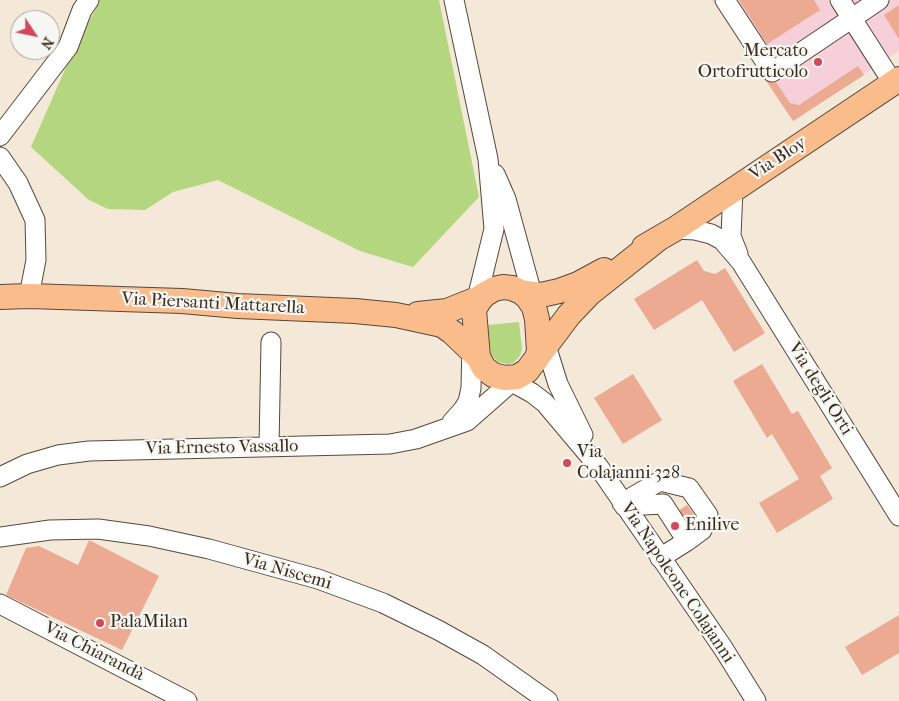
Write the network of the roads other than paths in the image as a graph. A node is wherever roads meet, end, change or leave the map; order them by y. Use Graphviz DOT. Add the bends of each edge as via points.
graph roads {
  1 [pos="89,0"];
  2 [pos="454,0"];
  3 [pos="725,0"];
  4 [pos="840,0"];
  5 [pos="879,0"];
  6 [pos="852,18"];
  7 [pos="896,81"];
  8 [pos="0,136"];
  9 [pos="0,157"];
  10 [pos="488,159"];
  11 [pos="733,189"];
  12 [pos="709,205"];
  13 [pos="666,234"];
  14 [pos="727,238"];
  15 [pos="29,296"];
  16 [pos="0,297"];
  17 [pos="531,303"];
  18 [pos="478,305"];
  19 [pos="396,315"];
  20 [pos="271,342"];
  21 [pos="474,354"];
  22 [pos="541,354"];
  23 [pos="516,382"];
  24 [pos="445,428"];
  25 [pos="269,447"];
  26 [pos="598,466"];
  27 [pos="0,477"];
  28 [pos="623,504"];
  29 [pos="899,516"];
  30 [pos="0,537"];
  31 [pos="687,541"];
  32 [pos="660,558"];
  33 [pos="0,604"];
  34 [pos="187,701"];
  35 [pos="548,701"];
  36 [pos="756,701"];
  1 -- 8 [label="street" via="68,47"];
  2 -- 10 [label="street"];
  3 -- 6 [label="street" via="772,72"];
  4 -- 6 [label="street"];
  5 -- 6 [label="street"];
  6 -- 7 [label="street"];
  7 -- 11 [label="main road, Via Bloy"];
  9 -- 15 [label="street" via="18,183 35,220 36,260"];
  10 -- 17 [label="street" via="506,199"];
  10 -- 18 [label="street" via="494,229"];
  11 -- 12 [label="main road, Via Bloy"];
  11 -- 14 [label="street"];
  12 -- 13 [label="main road, Via Bloy"];
  12 -- 14 [label="street, Via degli Orti" via="719,215"];
  13 -- 14 [label="street" via="695,230"];
  13 -- 17 [label="main road" via="578,284 541,295"];
  13 -- 22 [label="main road" via="590,293 569,315"];
  14 -- 29 [label="street, Via degli Orti"];
  15 -- 16 [label="main road, Via Piersanti Mattarella"];
  15 -- 19 [label="main road, Via Piersanti Mattarella" via="182,301"];
  17 -- 18 [label="main road" via="512,288 503,287 494,289"];
  17 -- 22 [label="main road"];
  18 -- 19 [label="main road"];
  18 -- 21 [label="main road"];
  19 -- 21 [label="main road" via="442,326"];
  20 -- 25 [label="street"];
  21 -- 23 [label="main road" via="493,375"];
  21 -- 24 [label="street" via="468,402"];
  22 -- 23 [label="main road"];
  22 -- 26 [label="street"];
  23 -- 24 [label="street, Via Ernesto Vassallo" via="510,395 467,420"];
  23 -- 26 [label="street" via="545,403"];
  24 -- 25 [label="street, Via Ernesto Vassallo" via="390,444"];
  25 -- 27 [label="street, Via Ernesto Vassallo" via="89,451 27,464"];
  26 -- 28 [label="street, Via Napoleone Colajanni"];
  28 -- 31 [label="street" via="663,504"];
  28 -- 31 [label="street" via="660,480 689,488 708,515 702,530"];
  28 -- 32 [label="street, Via Napoleone Colajanni"];
  30 -- 35 [label="street, Via Niscemi" via="50,530 98,529 209,549 318,579 383,603 438,630 483,655"];
  31 -- 32 [label="street"];
  32 -- 36 [label="street, Via Napoleone Colajanni"];
  33 -- 34 [label="street, Via Chiarandà"];
}
